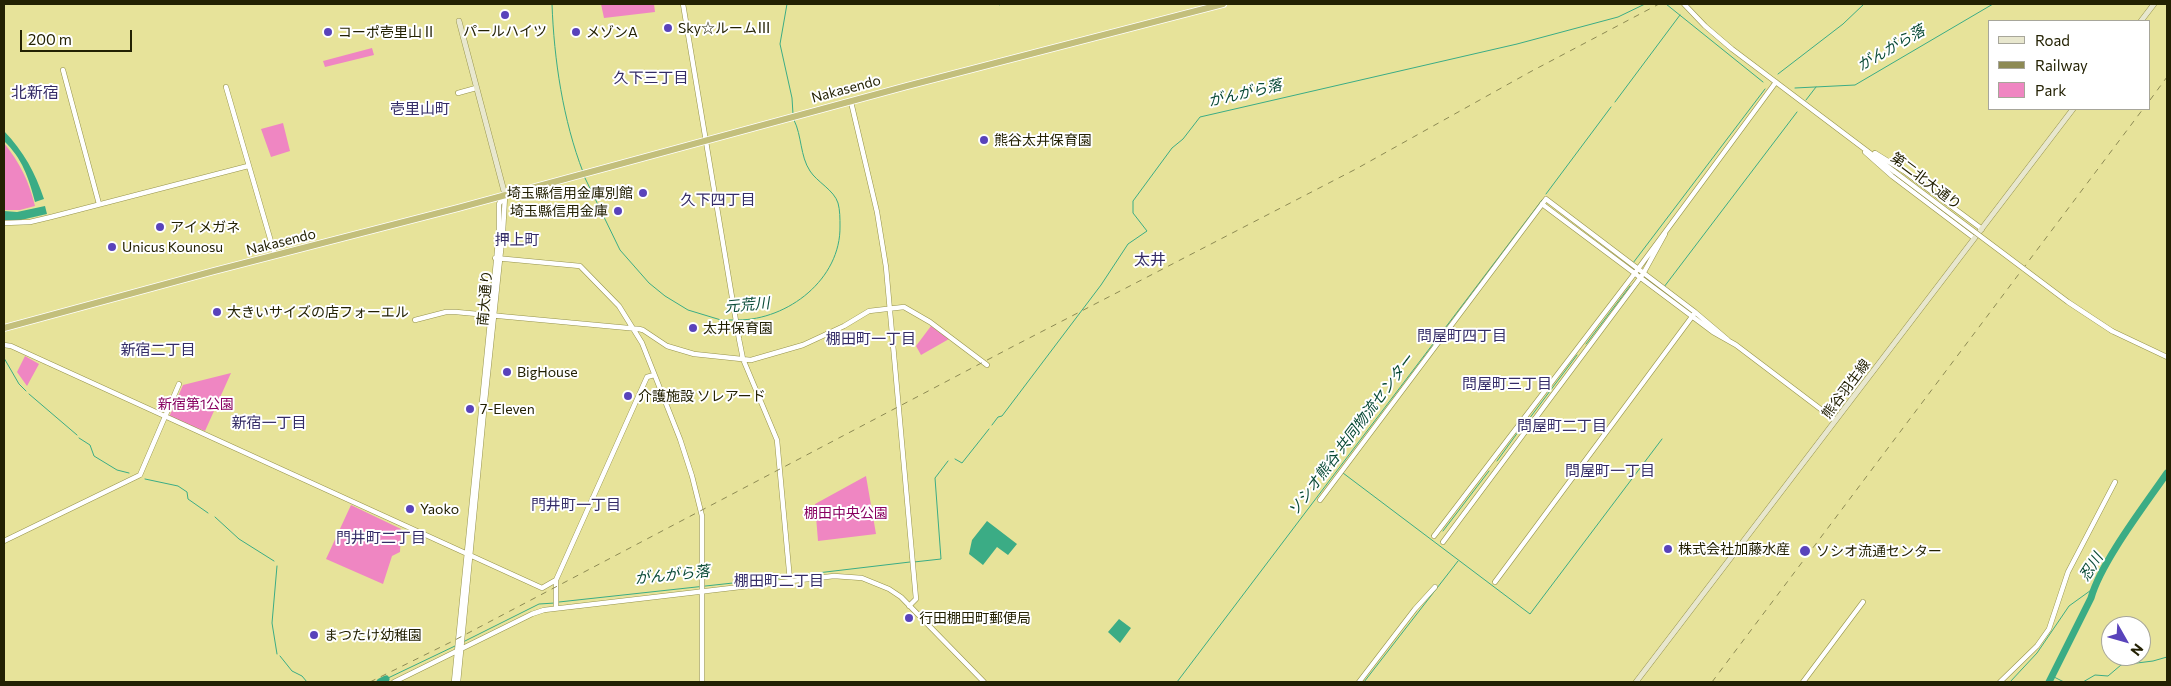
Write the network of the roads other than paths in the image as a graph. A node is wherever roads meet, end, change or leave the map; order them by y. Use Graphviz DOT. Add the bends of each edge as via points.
graph roads {
  1 [pos="683,4"];
  2 [pos="1224,4"];
  3 [pos="1684,4"];
  4 [pos="2154,4"];
  5 [pos="2142,20"];
  6 [pos="459,21"];
  7 [pos="63,70"];
  8 [pos="1776,82"];
  9 [pos="226,87"];
  10 [pos="476,88"];
  11 [pos="458,93"];
  12 [pos="851,102"];
  13 [pos="2072,110"];
  14 [pos="1833,124"];
  15 [pos="1853,139"];
  16 [pos="706,140"];
  17 [pos="248,166"];
  18 [pos="504,195"];
  19 [pos="476,202"];
  20 [pos="99,204"];
  21 [pos="1542,204"];
  22 [pos="1672,222"];
  23 [pos="4,224"];
  24 [pos="1982,229"];
  25 [pos="1974,238"];
  26 [pos="274,252"];
  27 [pos="497,258"];
  28 [pos="1636,271"];
  29 [pos="1642,276"];
  30 [pos="890,309"];
  31 [pos="1694,314"];
  32 [pos="493,316"];
  33 [pos="415,320"];
  34 [pos="4,324"];
  35 [pos="4,328"];
  36 [pos="635,329"];
  37 [pos="4,346"];
  38 [pos="2167,357"];
  39 [pos="743,359"];
  40 [pos="987,365"];
  41 [pos="654,374"];
  42 [pos="179,384"];
  43 [pos="165,418"];
  44 [pos="1835,420"];
  45 [pos="2115,482"];
  46 [pos="1320,500"];
  47 [pos="1434,536"];
  48 [pos="4,541"];
  49 [pos="1443,542"];
  50 [pos="468,554"];
  51 [pos="556,580"];
  52 [pos="790,581"];
  53 [pos="1495,582"];
  54 [pos="1435,587"];
  55 [pos="702,591"];
  56 [pos="1863,602"];
  57 [pos="908,604"];
  58 [pos="556,608"];
  59 [pos="459,646"];
  60 [pos="394,682"];
  61 [pos="454,682"];
  62 [pos="458,682"];
  63 [pos="702,682"];
  64 [pos="984,682"];
  65 [pos="1360,682"];
  66 [pos="1636,682"];
  67 [pos="1804,682"];
  68 [pos="2000,682"];
  1 -- 16 [label="street"];
  2 -- 12 [label="highway, Nakasendo"];
  3 -- 8 [label="street, 第二北大通り" via="1713,34"];
  4 -- 5 [label="main road"];
  6 -- 10 [label="main road"];
  7 -- 20 [label="street"];
  8 -- 14 [label="street, 第二北大通り"];
  8 -- 22 [label="street"];
  9 -- 17 [label="street"];
  10 -- 11 [label="street"];
  10 -- 18 [label="main road"];
  12 -- 16 [label="highway, Nakasendo"];
  12 -- 30 [label="street" via="878,216"];
  13 -- 24 [label="main road, 熊谷羽生線"];
  14 -- 15 [label="street, 第二北大通り"];
  14 -- 25 [label="street" via="1892,176"];
  15 -- 24 [label="street" via="1897,166"];
  15 -- 38 [label="street, 第二北大通り, bridge" via="2068,302 2112,331"];
  16 -- 18 [label="highway, Nakasendo"];
  16 -- 39 [label="street"];
  17 -- 20 [label="street"];
  17 -- 26 [label="street"];
  18 -- 19 [label="highway, Nakasendo"];
  18 -- 27 [label="street, 南大通り"];
  19 -- 26 [label="highway, Nakasendo"];
  19 -- 35 [label="highway, Nakasendo"];
  20 -- 23 [label="street" via="30,222"];
  21 -- 28 [label="street"];
  21 -- 28 [label="street" via="1546,199"];
  21 -- 46 [label="street"];
  22 -- 28 [label="street"];
  22 -- 29 [label="street"];
  24 -- 25 [label="main road, 熊谷羽生線"];
  25 -- 44 [label="main road, 熊谷羽生線"];
  26 -- 34 [label="highway, Nakasendo"];
  27 -- 32 [label="street, 南大通り"];
  27 -- 36 [label="street" via="580,266 619,306"];
  28 -- 29 [label="street"];
  28 -- 47 [label="street"];
  29 -- 31 [label="street"];
  29 -- 49 [label="street"];
  30 -- 39 [label="street" via="869,311 802,345 755,359"];
  30 -- 40 [label="street" via="907,308"];
  30 -- 57 [label="street" via="916,600"];
  31 -- 44 [label="street" via="1713,332"];
  31 -- 53 [label="street"];
  32 -- 33 [label="street" via="446,312"];
  32 -- 36 [label="street"];
  32 -- 50 [label="street, 南大通り"];
  36 -- 39 [label="street" via="643,330 667,346 694,354"];
  36 -- 41 [label="street"];
  37 -- 43 [label="street" via="11,346"];
  39 -- 52 [label="street" via="777,440"];
  41 -- 51 [label="street" via="647,377"];
  41 -- 55 [label="street" via="680,439 699,501 703,525"];
  42 -- 43 [label="street"];
  43 -- 48 [label="street" via="140,475"];
  43 -- 50 [label="street"];
  44 -- 66 [label="main road, 熊谷羽生線"];
  45 -- 68 [label="street" via="2068,572 2049,630"];
  50 -- 51 [label="street" via="542,588"];
  50 -- 59 [label="street, 南大通り"];
  51 -- 58 [label="street"];
  52 -- 55 [label="street"];
  52 -- 57 [label="street" via="834,576 862,578 889,589"];
  54 -- 65 [label="street"];
  55 -- 58 [label="street"];
  55 -- 63 [label="street"];
  56 -- 67 [label="street"];
  57 -- 64 [label="street"];
  58 -- 59 [label="street" via="532,614"];
  59 -- 60 [label="street"];
  59 -- 61 [label="street, 南大通り"];
  59 -- 62 [label="street, 南大通り"];
}
